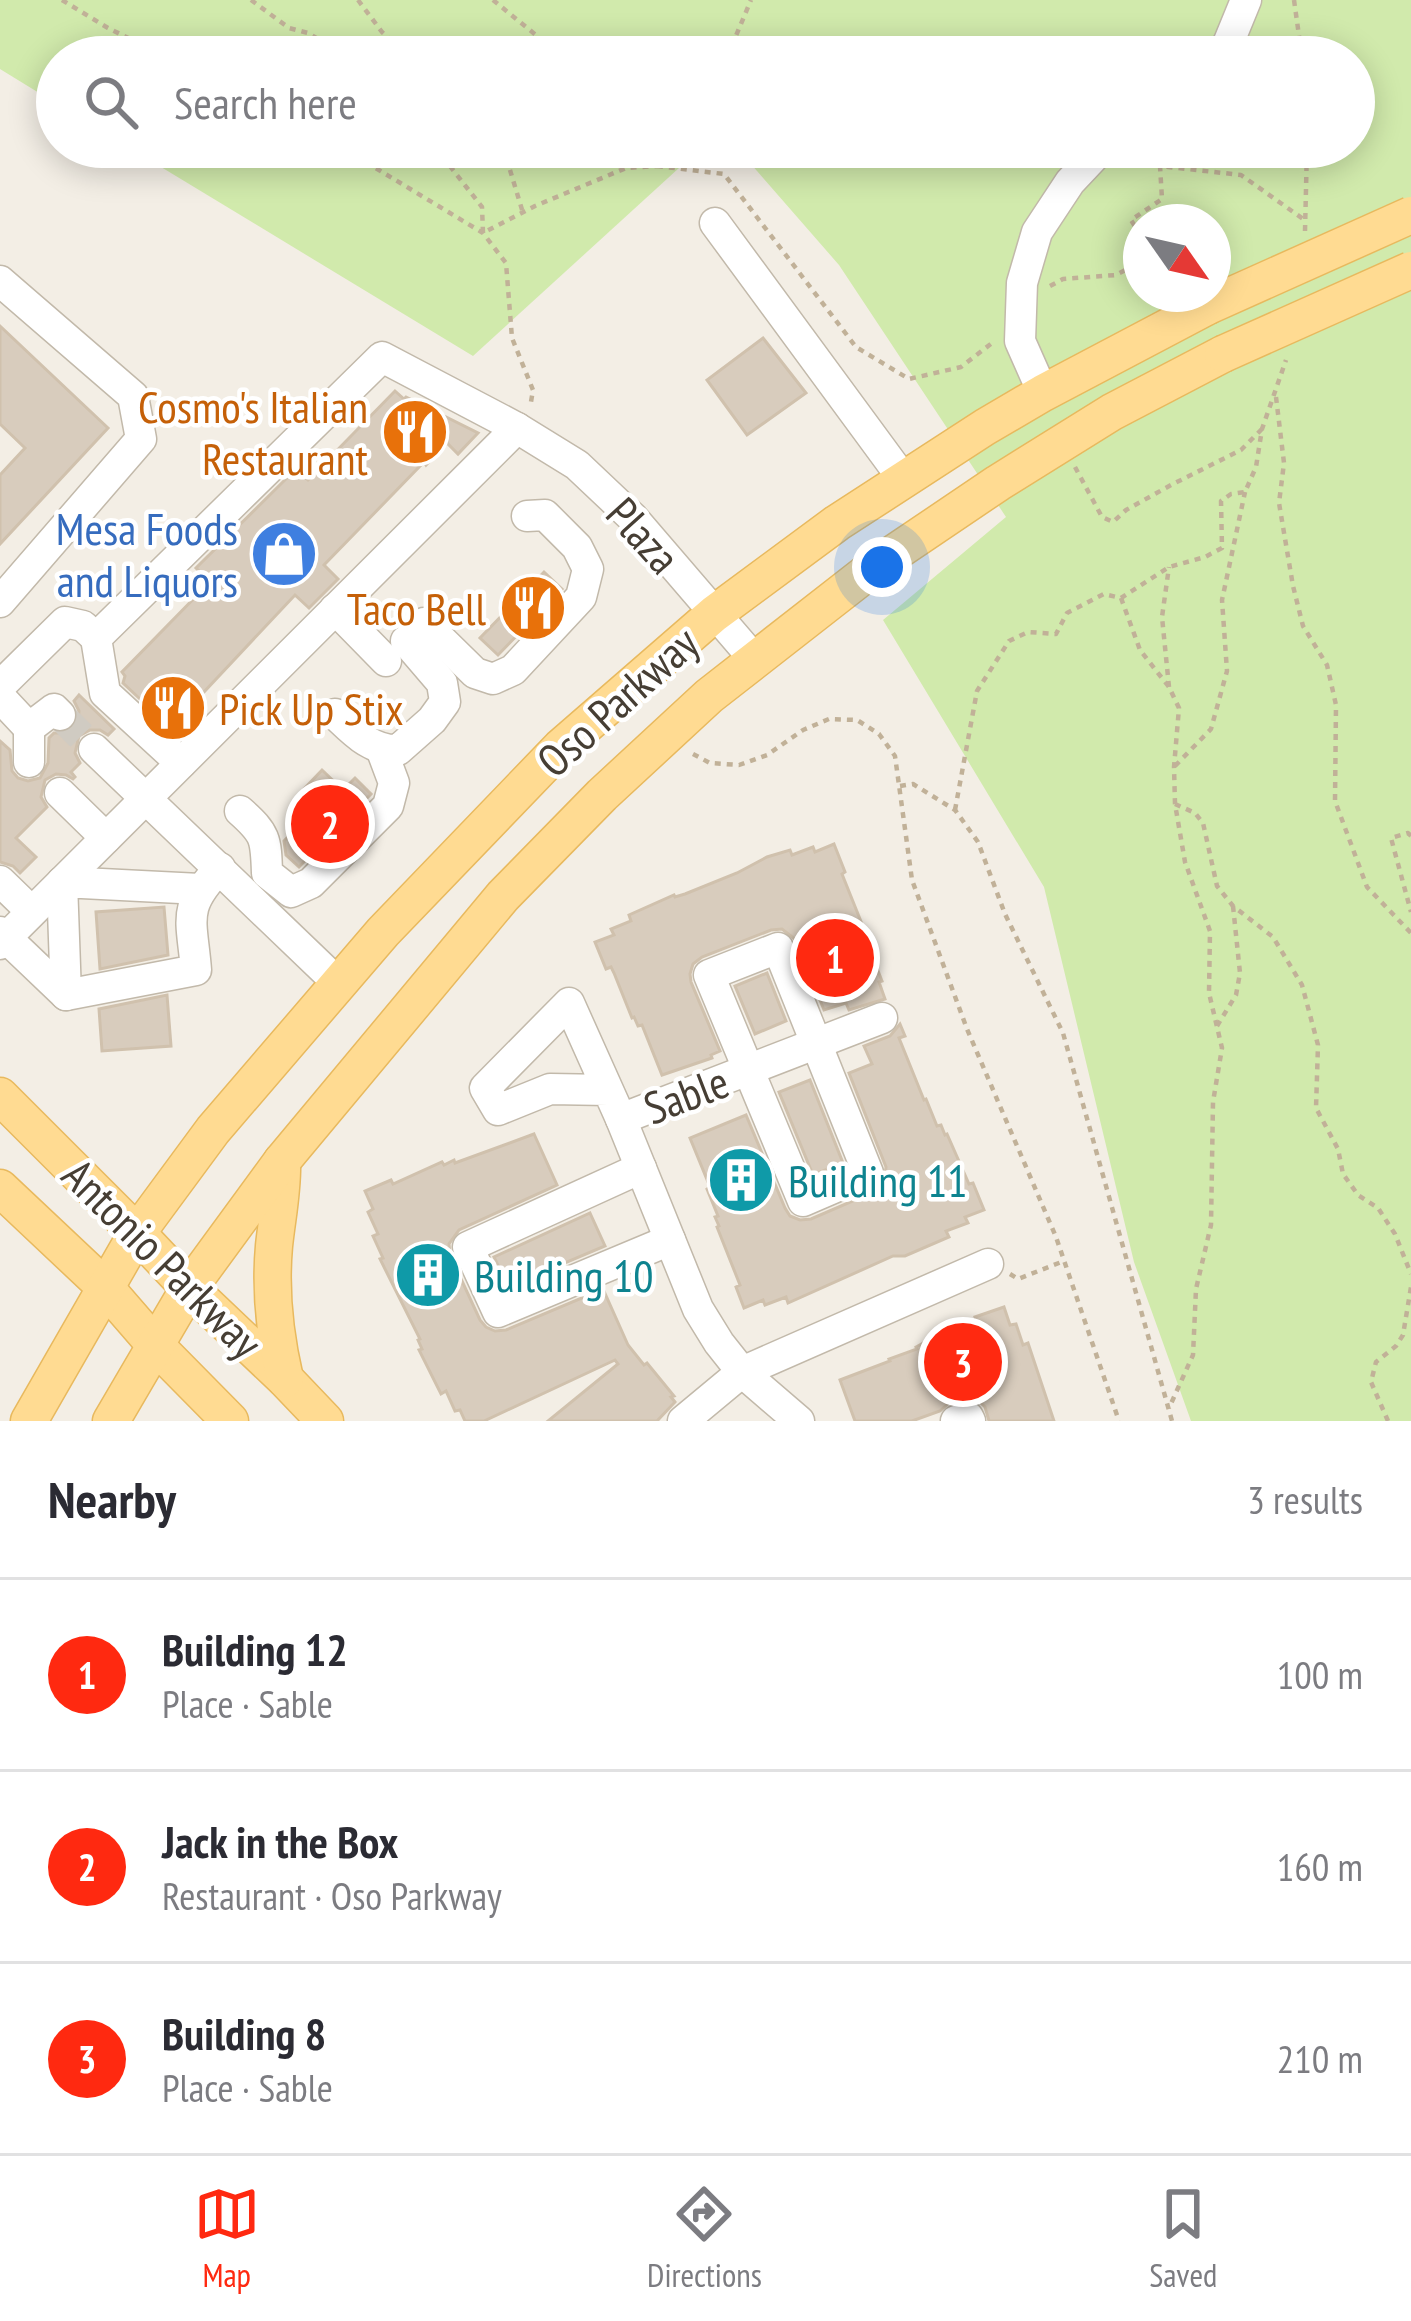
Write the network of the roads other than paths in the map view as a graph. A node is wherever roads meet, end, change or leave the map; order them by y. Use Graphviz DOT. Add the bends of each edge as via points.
graph roads {
  1 [pos="1246,0"];
  2 [pos="1231,36"];
  3 [pos="1083,168"];
  4 [pos="1411,215"];
  5 [pos="715,223"];
  6 [pos="1411,270"];
  7 [pos="0,281"];
  8 [pos="1043,393"];
  9 [pos="521,431"];
  10 [pos="904,480"];
  11 [pos="527,516"];
  12 [pos="0,602"];
  13 [pos="334,610"];
  14 [pos="714,614"];
  15 [pos="97,638"];
  16 [pos="405,642"];
  17 [pos="755,660"];
  18 [pos="0,686"];
  19 [pos="0,697"];
  20 [pos="334,714"];
  21 [pos="60,715"];
  22 [pos="29,728"];
  23 [pos="94,749"];
  24 [pos="382,751"];
  25 [pos="29,762"];
  26 [pos="182,763"];
  27 [pos="60,793"];
  28 [pos="147,797"];
  29 [pos="240,811"];
  30 [pos="106,838"];
  31 [pos="210,878"];
  32 [pos="0,881"];
  33 [pos="62,882"];
  34 [pos="32,911"];
  35 [pos="2,938"];
  36 [pos="338,982"];
  37 [pos="66,994"];
  38 [pos="882,1018"];
  39 [pos="815,1044"];
  40 [pos="748,1070"];
  41 [pos="608,1090"];
  42 [pos="0,1096"];
  43 [pos="621,1119"];
  44 [pos="282,1161"];
  45 [pos="641,1168"];
  46 [pos="0,1188"];
  47 [pos="137,1233"];
  48 [pos="670,1240"];
  49 [pos="988,1264"];
  50 [pos="104,1286"];
  51 [pos="189,1288"];
  52 [pos="155,1346"];
  53 [pos="742,1372"];
  54 [pos="285,1379"];
  55 [pos="28,1421"];
  56 [pos="111,1421"];
  57 [pos="230,1421"];
  58 [pos="325,1421"];
  59 [pos="683,1421"];
  60 [pos="799,1421"];
  61 [pos="956,1421"];
  62 [pos="970,1421"];
  1 -- 2 [label="street"];
  3 -- 8 [label="street" via="1036,232 1022,284 1020,341"];
  4 -- 8 [label="main road, Oso Parkway, bridge" via="1208,306"];
  5 -- 10 [label="street"];
  6 -- 17 [label="main road, Oso Parkway, bridge" via="1112,412 878,564"];
  7 -- 12 [label="street" via="134,396 140,439"];
  8 -- 10 [label="main road, Oso Parkway"];
  9 -- 13 [label="street"];
  9 -- 14 [label="street, Plaza" via="577,465 633,518"];
  9 -- 15 [label="street, Plaza" via="382,357"];
  10 -- 14 [label="main road, Oso Parkway"];
  11 -- 16 [label="street" via="545,515 588,569 581,597 513,670 493,679"];
  13 -- 16 [label="street"];
  13 -- 26 [label="street"];
  14 -- 17 [label="street, Plaza"];
  14 -- 36 [label="main road, Oso Parkway" via="561,747"];
  15 -- 18 [label="street" via="65,622"];
  15 -- 26 [label="street" via="105,693"];
  16 -- 24 [label="street" via="442,683 445,702 398,751"];
  17 -- 44 [label="main road, Oso Parkway" via="670,730 503,896"];
  19 -- 22 [label="street"];
  20 -- 24 [label="street"];
  21 -- 22 [label="street" via="54,709"];
  22 -- 25 [label="street"];
  23 -- 28 [label="street"];
  24 -- 29 [label="street" via="394,783 388,806 311,883 291,892 267,873 262,830"];
  26 -- 28 [label="street"];
  27 -- 30 [label="street"];
  28 -- 30 [label="street"];
  28 -- 31 [label="street"];
  30 -- 33 [label="street"];
  31 -- 33 [label="street"];
  31 -- 36 [label="street"];
  31 -- 37 [label="street" via="191,909 196,970"];
  32 -- 34 [label="street"];
  33 -- 34 [label="street"];
  33 -- 37 [label="street"];
  34 -- 35 [label="street"];
  35 -- 37 [label="street"];
  36 -- 47 [label="main road, Oso Parkway"];
  38 -- 39 [label="street, Sable"];
  39 -- 40 [label="street, Sable"];
  39 -- 40 [label="street" via="778,948 709,974"];
  39 -- 40 [label="street" via="868,1173 802,1201"];
  40 -- 43 [label="street, Sable"];
  41 -- 43 [label="street"];
  42 -- 47 [label="main road, Antonio Parkway"];
  43 -- 45 [label="street, Sable"];
  44 -- 51 [label="main road, Oso Parkway"];
  44 -- 54 [label="main road" via="274,1272"];
  45 -- 48 [label="street, Sable"];
  45 -- 48 [label="street" via="468,1247 498,1312"];
  46 -- 50 [label="main road, Antonio Parkway"];
  47 -- 50 [label="main road, Oso Parkway"];
  47 -- 51 [label="main road, Antonio Parkway"];
  48 -- 53 [label="street, Sable" via="698,1309"];
  49 -- 53 [label="street"];
  50 -- 52 [label="main road, Antonio Parkway"];
  50 -- 55 [label="main road, Oso Parkway"];
  51 -- 52 [label="main road, Oso Parkway"];
  51 -- 54 [label="main road, Antonio Parkway"];
  52 -- 56 [label="main road, Oso Parkway"];
  52 -- 57 [label="main road, Antonio Parkway"];
  53 -- 59 [label="street"];
  53 -- 60 [label="street, Sable"];
  54 -- 58 [label="main road, Antonio Parkway"];
  61 -- 62 [label="street"];
}
